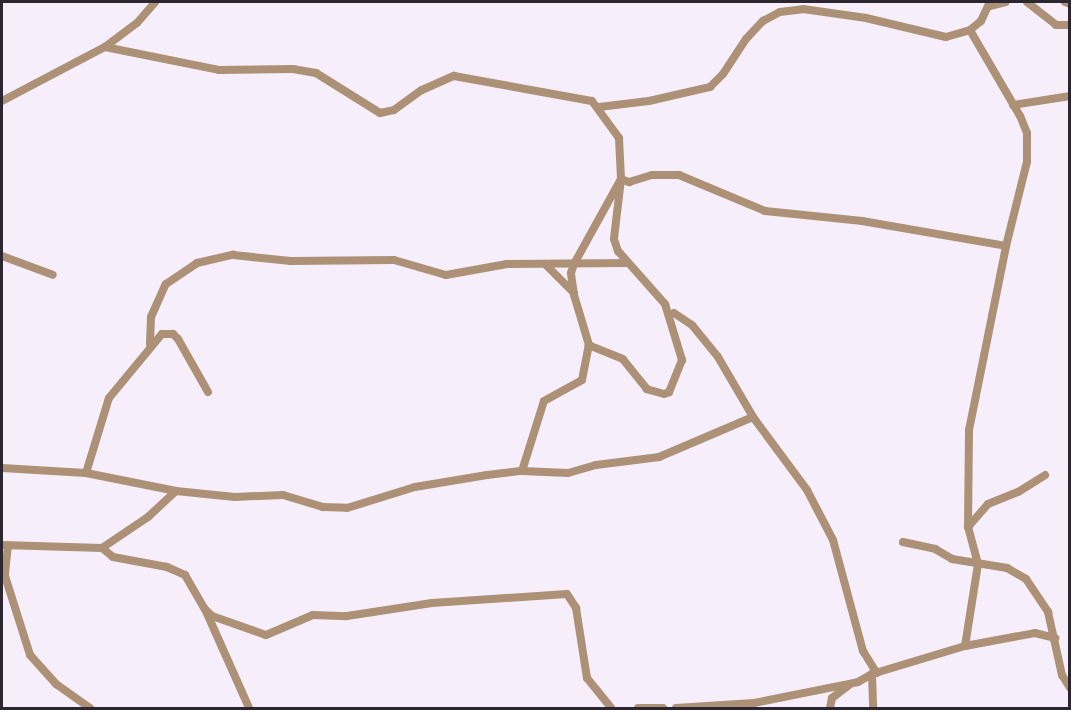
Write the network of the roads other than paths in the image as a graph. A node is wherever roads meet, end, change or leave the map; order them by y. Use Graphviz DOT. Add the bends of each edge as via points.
graph roads {
  1 [pos="155,2"];
  2 [pos="1006,2"];
  3 [pos="1027,2"];
  4 [pos="1065,2"];
  5 [pos="990,4"];
  6 [pos="1070,4"];
  7 [pos="803,5"];
  8 [pos="1070,25"];
  9 [pos="970,30"];
  10 [pos="105,47"];
  11 [pos="1070,96"];
  12 [pos="2,101"];
  13 [pos="1012,105"];
  14 [pos="599,107"];
  15 [pos="621,179"];
  16 [pos="1006,246"];
  17 [pos="2,256"];
  18 [pos="628,263"];
  19 [pos="545,264"];
  20 [pos="574,264"];
  21 [pos="53,275"];
  22 [pos="574,295"];
  23 [pos="674,313"];
  24 [pos="150,344"];
  25 [pos="589,345"];
  26 [pos="208,392"];
  27 [pos="753,417"];
  28 [pos="2,468"];
  29 [pos="522,471"];
  30 [pos="86,473"];
  31 [pos="1046,475"];
  32 [pos="176,491"];
  33 [pos="968,526"];
  34 [pos="903,542"];
  35 [pos="5,545"];
  36 [pos="102,548"];
  37 [pos="978,564"];
  38 [pos="206,609"];
  39 [pos="1055,638"];
  40 [pos="965,646"];
  41 [pos="874,673"];
  42 [pos="850,684"];
  43 [pos="1070,688"];
  44 [pos="90,708"];
  45 [pos="250,708"];
  46 [pos="611,708"];
  47 [pos="638,708"];
  48 [pos="663,708"];
  49 [pos="676,708"];
  50 [pos="830,708"];
  51 [pos="873,708"];
  1 -- 10 [label="street" via="137,23"];
  2 -- 5 [label="street"];
  3 -- 8 [label="street" via="1056,25"];
  4 -- 6 [label="street"];
  5 -- 9 [label="street"];
  7 -- 9 [label="street" via="946,37"];
  7 -- 14 [label="street" via="763,21 710,87"];
  9 -- 13 [label="street"];
  10 -- 12 [label="street"];
  10 -- 14 [label="street" via="219,70 293,69 316,73 380,113 394,110 422,90 454,76 592,102"];
  11 -- 13 [label="street"];
  13 -- 16 [label="street" via="1027,133 1027,162"];
  14 -- 15 [label="street" via="620,138"];
  15 -- 16 [label="street" via="629,182 666,174 687,177 765,211 862,221"];
  15 -- 18 [label="street" via="614,239"];
  15 -- 20 [label="street"];
  16 -- 33 [label="street" via="969,430"];
  17 -- 21 [label="street"];
  18 -- 20 [label="street"];
  18 -- 25 [label="street" via="649,283 669,315 682,360 669,392 647,389 623,359"];
  19 -- 20 [label="street"];
  19 -- 22 [label="street"];
  19 -- 24 [label="street" via="481,267 446,275 394,260 291,261 233,255 197,263 165,284 151,317"];
  20 -- 22 [label="street"];
  22 -- 25 [label="street"];
  23 -- 27 [label="street" via="692,325 718,357"];
  24 -- 26 [label="street" via="162,334 173,334"];
  24 -- 30 [label="street" via="109,398"];
  25 -- 29 [label="street" via="582,380 544,401"];
  27 -- 29 [label="street" via="659,457 596,465 568,473"];
  27 -- 41 [label="street" via="807,490 833,540 863,651"];
  28 -- 30 [label="street"];
  29 -- 32 [label="street" via="415,487 347,508 323,507 283,495 235,497"];
  30 -- 32 [label="street"];
  31 -- 33 [label="street" via="988,504"];
  32 -- 36 [label="street" via="148,517"];
  33 -- 37 [label="street"];
  34 -- 37 [label="street"];
  35 -- 36 [label="street"];
  35 -- 44 [label="street" via="5,576 30,655 56,684"];
  36 -- 38 [label="street" via="113,557 167,567 185,575"];
  37 -- 39 [label="street" via="1007,568 1026,579 1048,612"];
  37 -- 40 [label="street"];
  38 -- 45 [label="street"];
  38 -- 46 [label="street" via="212,616 266,635 313,615 347,616 432,603 567,594 576,608 587,678"];
  39 -- 40 [label="street" via="1035,633"];
  39 -- 43 [label="street" via="1062,675"];
  40 -- 41 [label="street"];
  41 -- 42 [label="street"];
  41 -- 51 [label="street"];
  42 -- 49 [label="street" via="754,703"];
  42 -- 50 [label="street" via="832,698"];
  47 -- 48 [label="street"];
}
